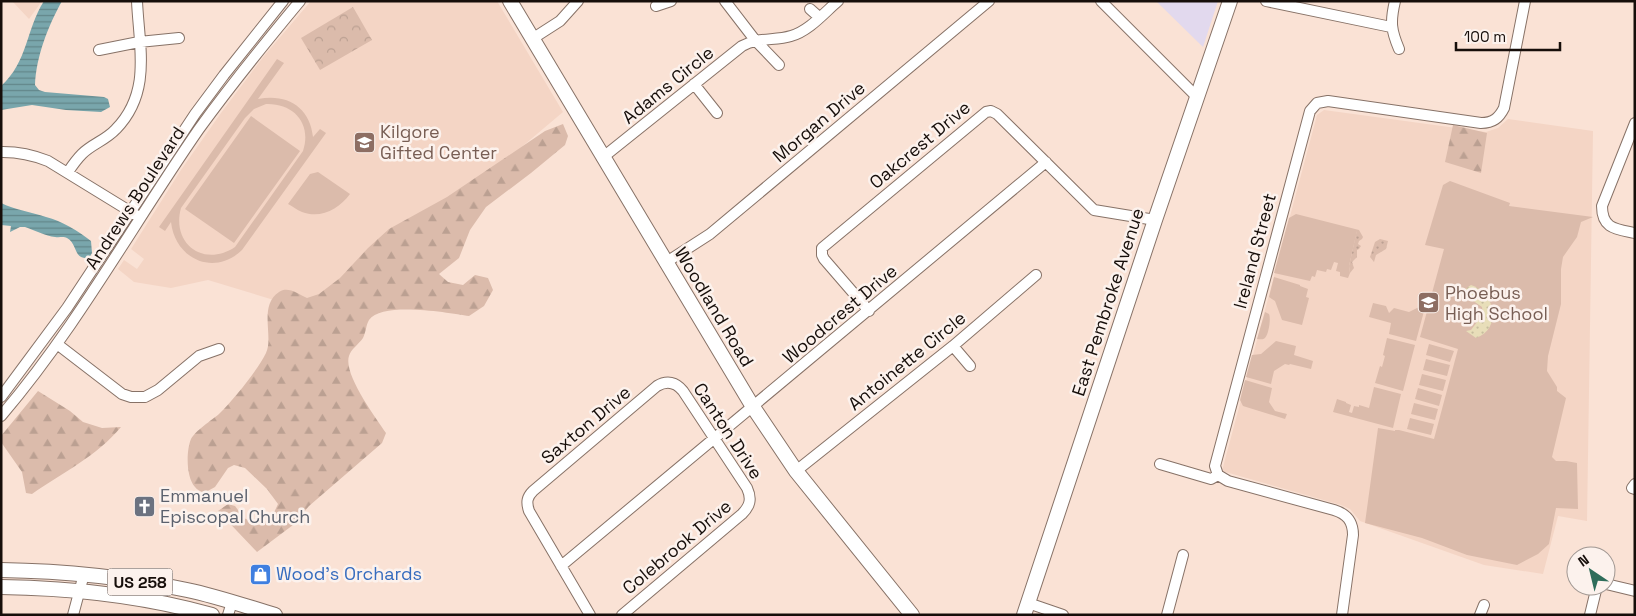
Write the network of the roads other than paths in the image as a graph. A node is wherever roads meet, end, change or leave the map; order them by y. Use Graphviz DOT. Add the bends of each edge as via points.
graph roads {
  1 [pos="137,1"];
  2 [pos="283,1"];
  3 [pos="300,1"];
  4 [pos="510,1"];
  5 [pos="578,1"];
  6 [pos="671,1"];
  7 [pos="724,1"];
  8 [pos="838,1"];
  9 [pos="989,1"];
  10 [pos="1101,1"];
  11 [pos="1230,1"];
  12 [pos="1266,1"];
  13 [pos="1395,1"];
  14 [pos="1525,1"];
  15 [pos="656,6"];
  16 [pos="810,9"];
  17 [pos="820,17"];
  18 [pos="1392,27"];
  19 [pos="179,38"];
  20 [pos="532,40"];
  21 [pos="755,40"];
  22 [pos="139,42"];
  23 [pos="1399,49"];
  24 [pos="99,50"];
  25 [pos="779,65"];
  26 [pos="694,84"];
  27 [pos="1197,97"];
  28 [pos="717,113"];
  29 [pos="1635,123"];
  30 [pos="3,152"];
  31 [pos="602,158"];
  32 [pos="1046,162"];
  33 [pos="68,172"];
  34 [pos="130,211"];
  35 [pos="141,219"];
  36 [pos="1155,220"];
  37 [pos="1635,233"];
  38 [pos="665,263"];
  39 [pos="1036,275"];
  40 [pos="869,311"];
  41 [pos="57,344"];
  42 [pos="953,346"];
  43 [pos="219,349"];
  44 [pos="970,366"];
  45 [pos="672,382"];
  46 [pos="1,397"];
  47 [pos="753,407"];
  48 [pos="1,416"];
  49 [pos="714,438"];
  50 [pos="1160,464"];
  51 [pos="796,471"];
  52 [pos="1218,475"];
  53 [pos="750,501"];
  54 [pos="1183,555"];
  55 [pos="561,566"];
  56 [pos="1,570"];
  57 [pos="84,574"];
  58 [pos="1616,586"];
  59 [pos="1,587"];
  60 [pos="80,591"];
  61 [pos="1635,591"];
  62 [pos="1595,596"];
  63 [pos="230,609"];
  64 [pos="1026,609"];
  65 [pos="73,615"];
  66 [pos="212,615"];
  67 [pos="274,615"];
  68 [pos="590,615"];
  69 [pos="622,615"];
  70 [pos="912,615"];
  71 [pos="1063,615"];
  72 [pos="1167,615"];
  73 [pos="1342,615"];
  74 [pos="1590,615"];
  1 -- 22 [label="street"];
  2 -- 34 [label="street, Andrews Boulevard" via="204,102"];
  3 -- 35 [label="street, Andrews Boulevard" via="205,122"];
  4 -- 20 [label="main road, Woodland Road"];
  5 -- 20 [label="street" via="560,21"];
  6 -- 15 [label="street"];
  7 -- 21 [label="street"];
  8 -- 17 [label="street, Adams Circle"];
  9 -- 38 [label="street, Morgan Drive" via="710,234"];
  10 -- 27 [label="street"];
  11 -- 27 [label="main road, East Pembroke Avenue"];
  12 -- 18 [label="street"];
  13 -- 18 [label="street"];
  14 -- 52 [label="street, Ireland Street" via="1504,108 1496,120 1481,123 1328,101 1318,103 1310,111 1215,460"];
  16 -- 17 [label="street"];
  17 -- 21 [label="street, Adams Circle" via="792,36"];
  18 -- 23 [label="street"];
  19 -- 22 [label="street"];
  20 -- 31 [label="main road, Woodland Road"];
  21 -- 25 [label="street"];
  21 -- 26 [label="street, Adams Circle" via="738,48"];
  22 -- 24 [label="street"];
  22 -- 33 [label="street" via="142,75 133,106 116,130 83,153"];
  26 -- 28 [label="street"];
  26 -- 31 [label="street, Adams Circle"];
  27 -- 36 [label="main road, East Pembroke Avenue"];
  29 -- 37 [label="street" via="1602,206 1605,222 1612,228"];
  30 -- 33 [label="street" via="36,156"];
  31 -- 38 [label="main road, Woodland Road"];
  32 -- 36 [label="street, Oakcrest Drive" via="1094,210"];
  32 -- 40 [label="street, Woodcrest Drive"];
  32 -- 40 [label="street, Oakcrest Drive" via="997,114 986,112 839,233 822,248 822,255"];
  33 -- 34 [label="street"];
  34 -- 35 [label="street"];
  34 -- 46 [label="street, Andrews Boulevard" via="67,308"];
  35 -- 41 [label="street, Andrews Boulevard"];
  36 -- 64 [label="main road, East Pembroke Avenue"];
  38 -- 47 [label="main road, Woodland Road"];
  39 -- 42 [label="street, Antoinette Circle"];
  40 -- 47 [label="street, Woodcrest Drive"];
  41 -- 43 [label="street" via="122,394 131,397 145,397 158,390 199,356"];
  41 -- 48 [label="street, Andrews Boulevard"];
  42 -- 44 [label="street"];
  42 -- 51 [label="street, Antoinette Circle"];
  45 -- 49 [label="street, Canton Drive" via="684,391"];
  45 -- 55 [label="street, Saxton Drive" via="657,386 533,490 527,501 529,511"];
  47 -- 49 [label="street, Woodcrest Drive"];
  47 -- 51 [label="main road, Woodland Road"];
  49 -- 53 [label="street, Canton Drive" via="747,488"];
  49 -- 55 [label="street, Woodcrest Drive"];
  50 -- 52 [label="street" via="1211,479"];
  51 -- 70 [label="main road, Woodland Road"];
  52 -- 73 [label="street" via="1228,481 1343,513 1349,519 1353,535"];
  53 -- 69 [label="street, Colebrook Drive" via="742,514"];
  54 -- 72 [label="street"];
  55 -- 68 [label="street"];
  56 -- 57 [label="main road, US 258"];
  57 -- 60 [label="street"];
  57 -- 63 [label="main road, US 258" via="187,590"];
  58 -- 61 [label="street"];
  59 -- 60 [label="main road, US 258"];
  60 -- 65 [label="street"];
  60 -- 66 [label="main road, US 258" via="124,596"];
  62 -- 74 [label="street"];
  63 -- 67 [label="main road, US 258"];
  64 -- 71 [label="street"];
}
